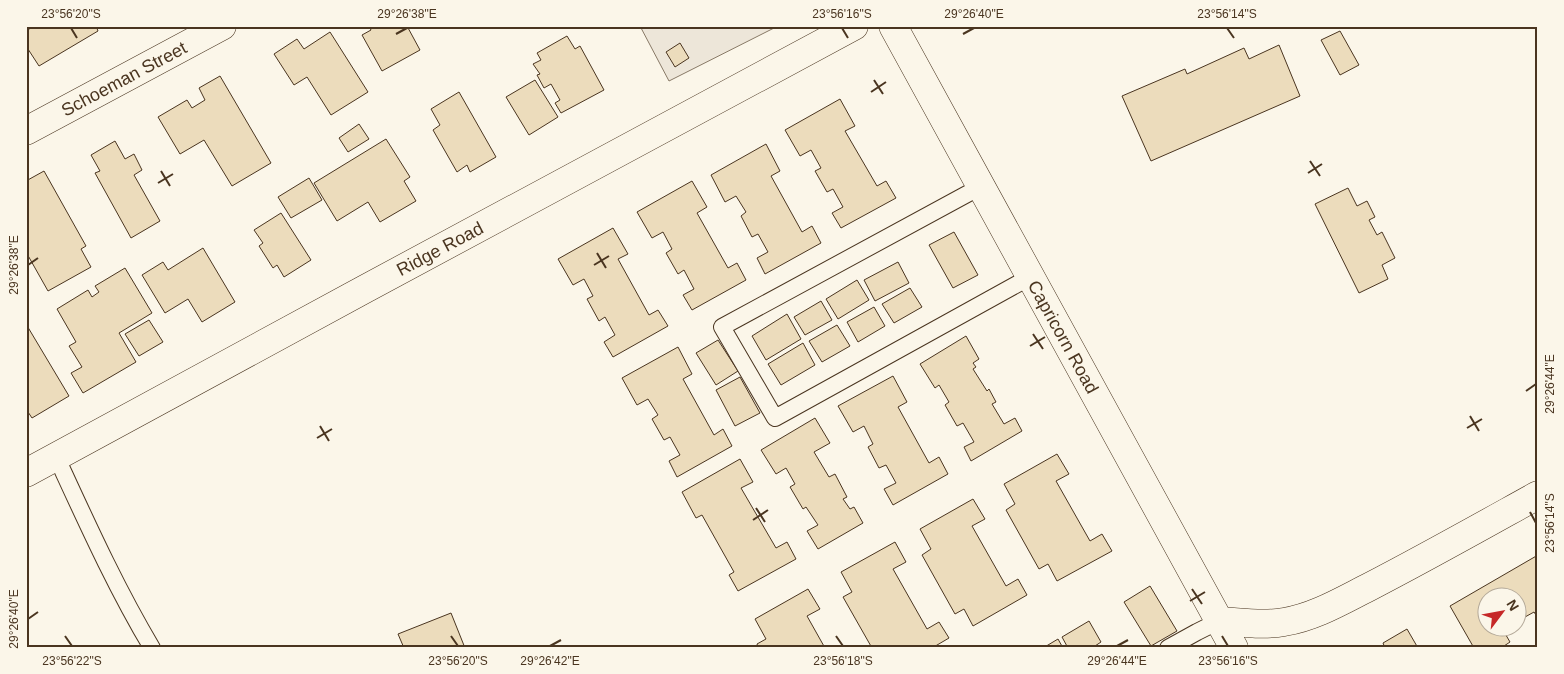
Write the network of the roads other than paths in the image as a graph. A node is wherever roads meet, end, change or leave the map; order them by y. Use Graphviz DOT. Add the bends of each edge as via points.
graph roads {
  1 [pos="222,26"];
  2 [pos="854,26"];
  3 [pos="893,26"];
  4 [pos="26,132"];
  5 [pos="980,187"];
  6 [pos="1030,277"];
  7 [pos="56,456"];
  8 [pos="26,473"];
  9 [pos="1538,495"];
  10 [pos="1219,621"];
  11 [pos="152,648"];
  12 [pos="1168,648"];
  13 [pos="1234,648"];
  1 -- 4 [label="street, Schoeman Street"];
  2 -- 7 [label="street, Ridge Road"];
  3 -- 5 [label="street, Capricorn Road"];
  5 -- 6 [label="street, Capricorn Road"];
  5 -- 6 [label="lane" via="722,327 775,418"];
  6 -- 10 [label="street, Capricorn Road"];
  7 -- 8 [label="street, Ridge Road"];
  7 -- 11 [label="lane" via="119,590"];
  9 -- 10 [label="street" via="1394,574 1300,619 1258,624"];
  10 -- 12 [label="lane"];
  10 -- 13 [label="street, Capricorn Road"];
}
